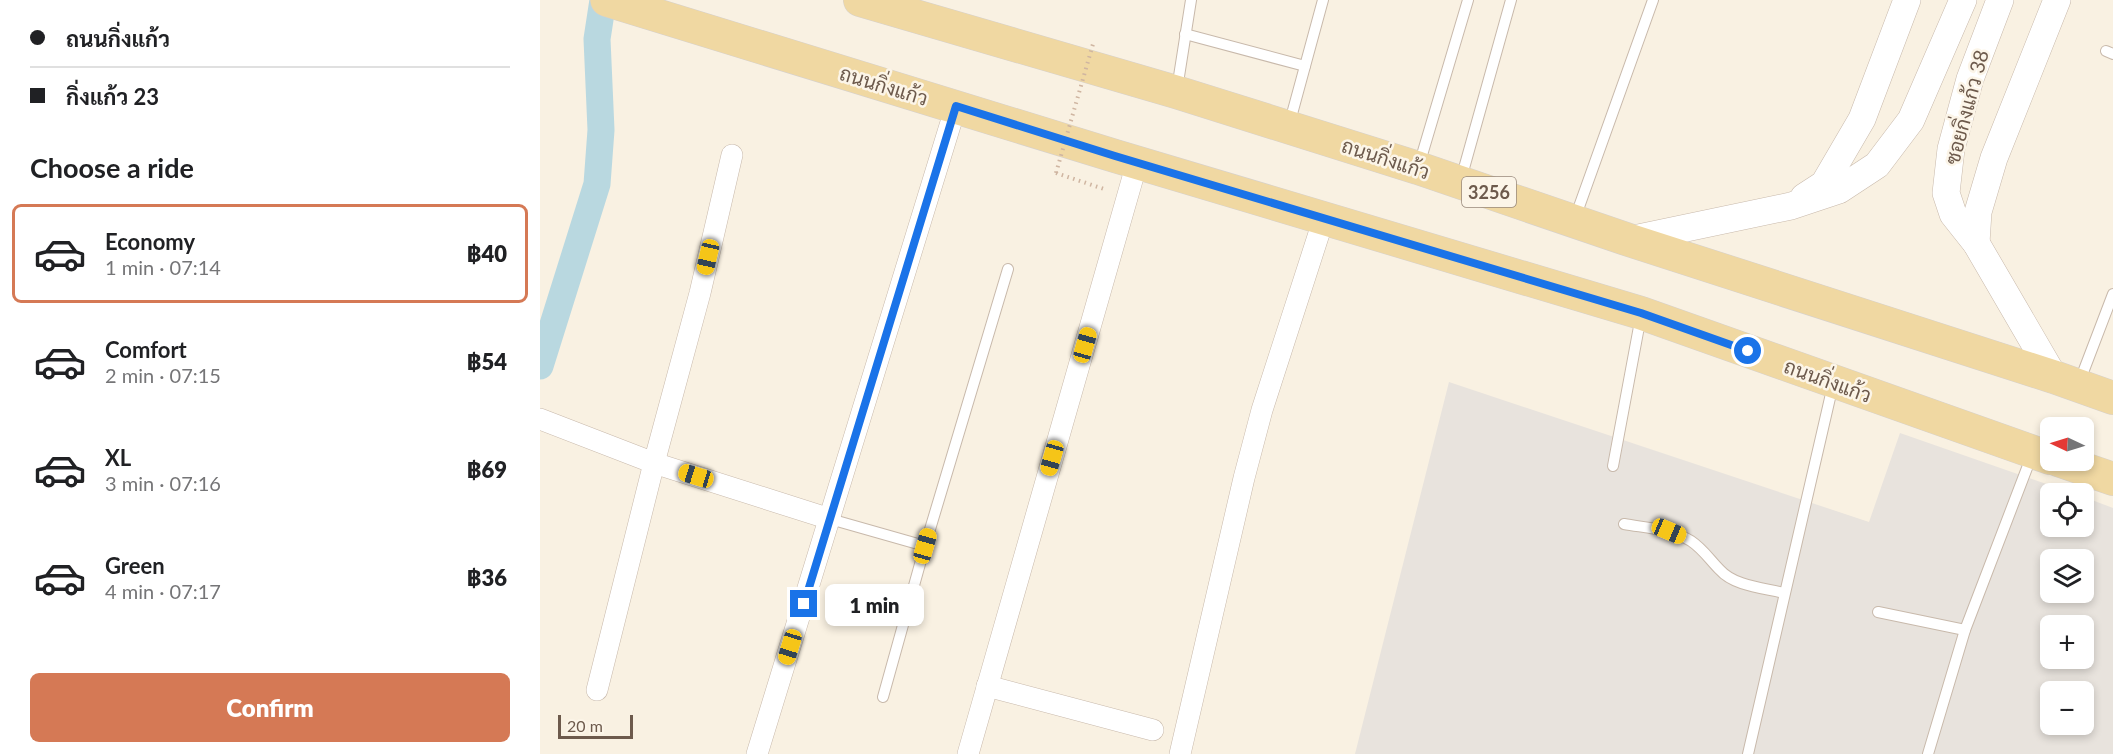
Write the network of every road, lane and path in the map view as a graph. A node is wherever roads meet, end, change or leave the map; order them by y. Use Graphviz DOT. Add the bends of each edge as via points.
graph roads {
  1 [pos="607,0"];
  2 [pos="860,0"];
  3 [pos="1191,0"];
  4 [pos="1323,0"];
  5 [pos="1468,0"];
  6 [pos="1510,0"];
  7 [pos="1653,0"];
  8 [pos="1907,0"];
  9 [pos="1963,0"];
  10 [pos="2000,0"];
  11 [pos="2056,0"];
  12 [pos="904,6"];
  13 [pos="1185,34"];
  14 [pos="1093,44"];
  15 [pos="1305,66"];
  16 [pos="1176,92"];
  17 [pos="956,106"];
  18 [pos="1288,128"];
  19 [pos="732,155"];
  20 [pos="1137,163"];
  21 [pos="1418,168"];
  22 [pos="1056,173"];
  23 [pos="1460,182"];
  24 [pos="1791,206"];
  25 [pos="1324,218"];
  26 [pos="1574,221"];
  27 [pos="1629,240"];
  28 [pos="1976,243"];
  29 [pos="1008,269"];
  30 [pos="2113,294"];
  31 [pos="1641,313"];
  32 [pos="2066,381"];
  33 [pos="1834,382"];
  34 [pos="2113,398"];
  35 [pos="548,422"];
  36 [pos="2040,455"];
  37 [pos="654,463"];
  38 [pos="1613,465"];
  39 [pos="2040,471"];
  40 [pos="2089,471"];
  41 [pos="2113,479"];
  42 [pos="830,519"];
  43 [pos="1624,525"];
  44 [pos="925,546"];
  45 [pos="1784,593"];
  46 [pos="1878,612"];
  47 [pos="1965,630"];
  48 [pos="987,686"];
  49 [pos="597,690"];
  50 [pos="883,697"];
  51 [pos="1153,730"];
  52 [pos="757,754"];
  53 [pos="968,754"];
  54 [pos="1180,754"];
  55 [pos="1748,754"];
  56 [pos="1928,754"];
  1 -- 17 [label="main road, ถนนกิ่งแก้ว"];
  2 -- 12 [label="main road, ถนนกิ่งแก้ว / 3256"];
  3 -- 13 [label="lane"];
  4 -- 15 [label="lane"];
  5 -- 21 [label="lane"];
  6 -- 23 [label="lane"];
  7 -- 26 [label="lane"];
  8 -- 24 [label="street, ซอยกิ่งแก้ว 38" via="1862,119 1824,184"];
  9 -- 24 [label="street, ซอยกิ่งแก้ว 38" via="1911,120 1877,165 1839,190"];
  10 -- 28 [label="street, ซอยกิ่งแก้ว 38" via="1970,79 1951,149 1946,193 1953,214"];
  11 -- 28 [label="street, ซอยกิ่งแก้ว 38" via="1994,158 1978,212"];
  12 -- 16 [label="main road, ถนนกิ่งแก้ว / 3256"];
  13 -- 15 [label="lane"];
  13 -- 16 [label="lane"];
  14 -- 22 [label="path, bridge"];
  15 -- 18 [label="lane"];
  16 -- 18 [label="main road, ถนนกิ่งแก้ว / 3256"];
  17 -- 20 [label="main road, ถนนกิ่งแก้ว"];
  17 -- 42 [label="street"];
  18 -- 21 [label="main road, ถนนกิ่งแก้ว / 3256"];
  19 -- 37 [label="street"];
  20 -- 25 [label="main road, ถนนกิ่งแก้ว"];
  20 -- 48 [label="street"];
  21 -- 23 [label="main road, ถนนกิ่งแก้ว / 3256"];
  23 -- 26 [label="main road, ถนนกิ่งแก้ว / 3256"];
  24 -- 27 [label="street, ซอยกิ่งแก้ว 38"];
  25 -- 31 [label="main road, ถนนกิ่งแก้ว"];
  25 -- 54 [label="street" via="1262,410"];
  26 -- 27 [label="main road, ถนนกิ่งแก้ว / 3256"];
  27 -- 32 [label="main road, ถนนกิ่งแก้ว / 3256"];
  28 -- 32 [label="street, ซอยกิ่งแก้ว 38"];
  29 -- 44 [label="lane"];
  30 -- 32 [label="lane"];
  31 -- 33 [label="main road, ถนนกิ่งแก้ว"];
  31 -- 38 [label="lane"];
  32 -- 34 [label="main road, ถนนกิ่งแก้ว / 3256"];
  33 -- 36 [label="main road, ถนนกิ่งแก้ว"];
  33 -- 45 [label="lane"];
  35 -- 37 [label="street"];
  37 -- 42 [label="street"];
  37 -- 49 [label="street"];
  39 -- 47 [label="lane"];
  40 -- 41 [label="main road, ถนนกิ่งแก้ว"];
  42 -- 44 [label="lane"];
  42 -- 52 [label="street"];
  43 -- 45 [label="lane" via="1669,531 1703,550 1729,576"];
  44 -- 50 [label="lane"];
  45 -- 55 [label="lane"];
  46 -- 47 [label="lane"];
  47 -- 56 [label="lane"];
  48 -- 51 [label="street"];
  48 -- 53 [label="street"];
}
